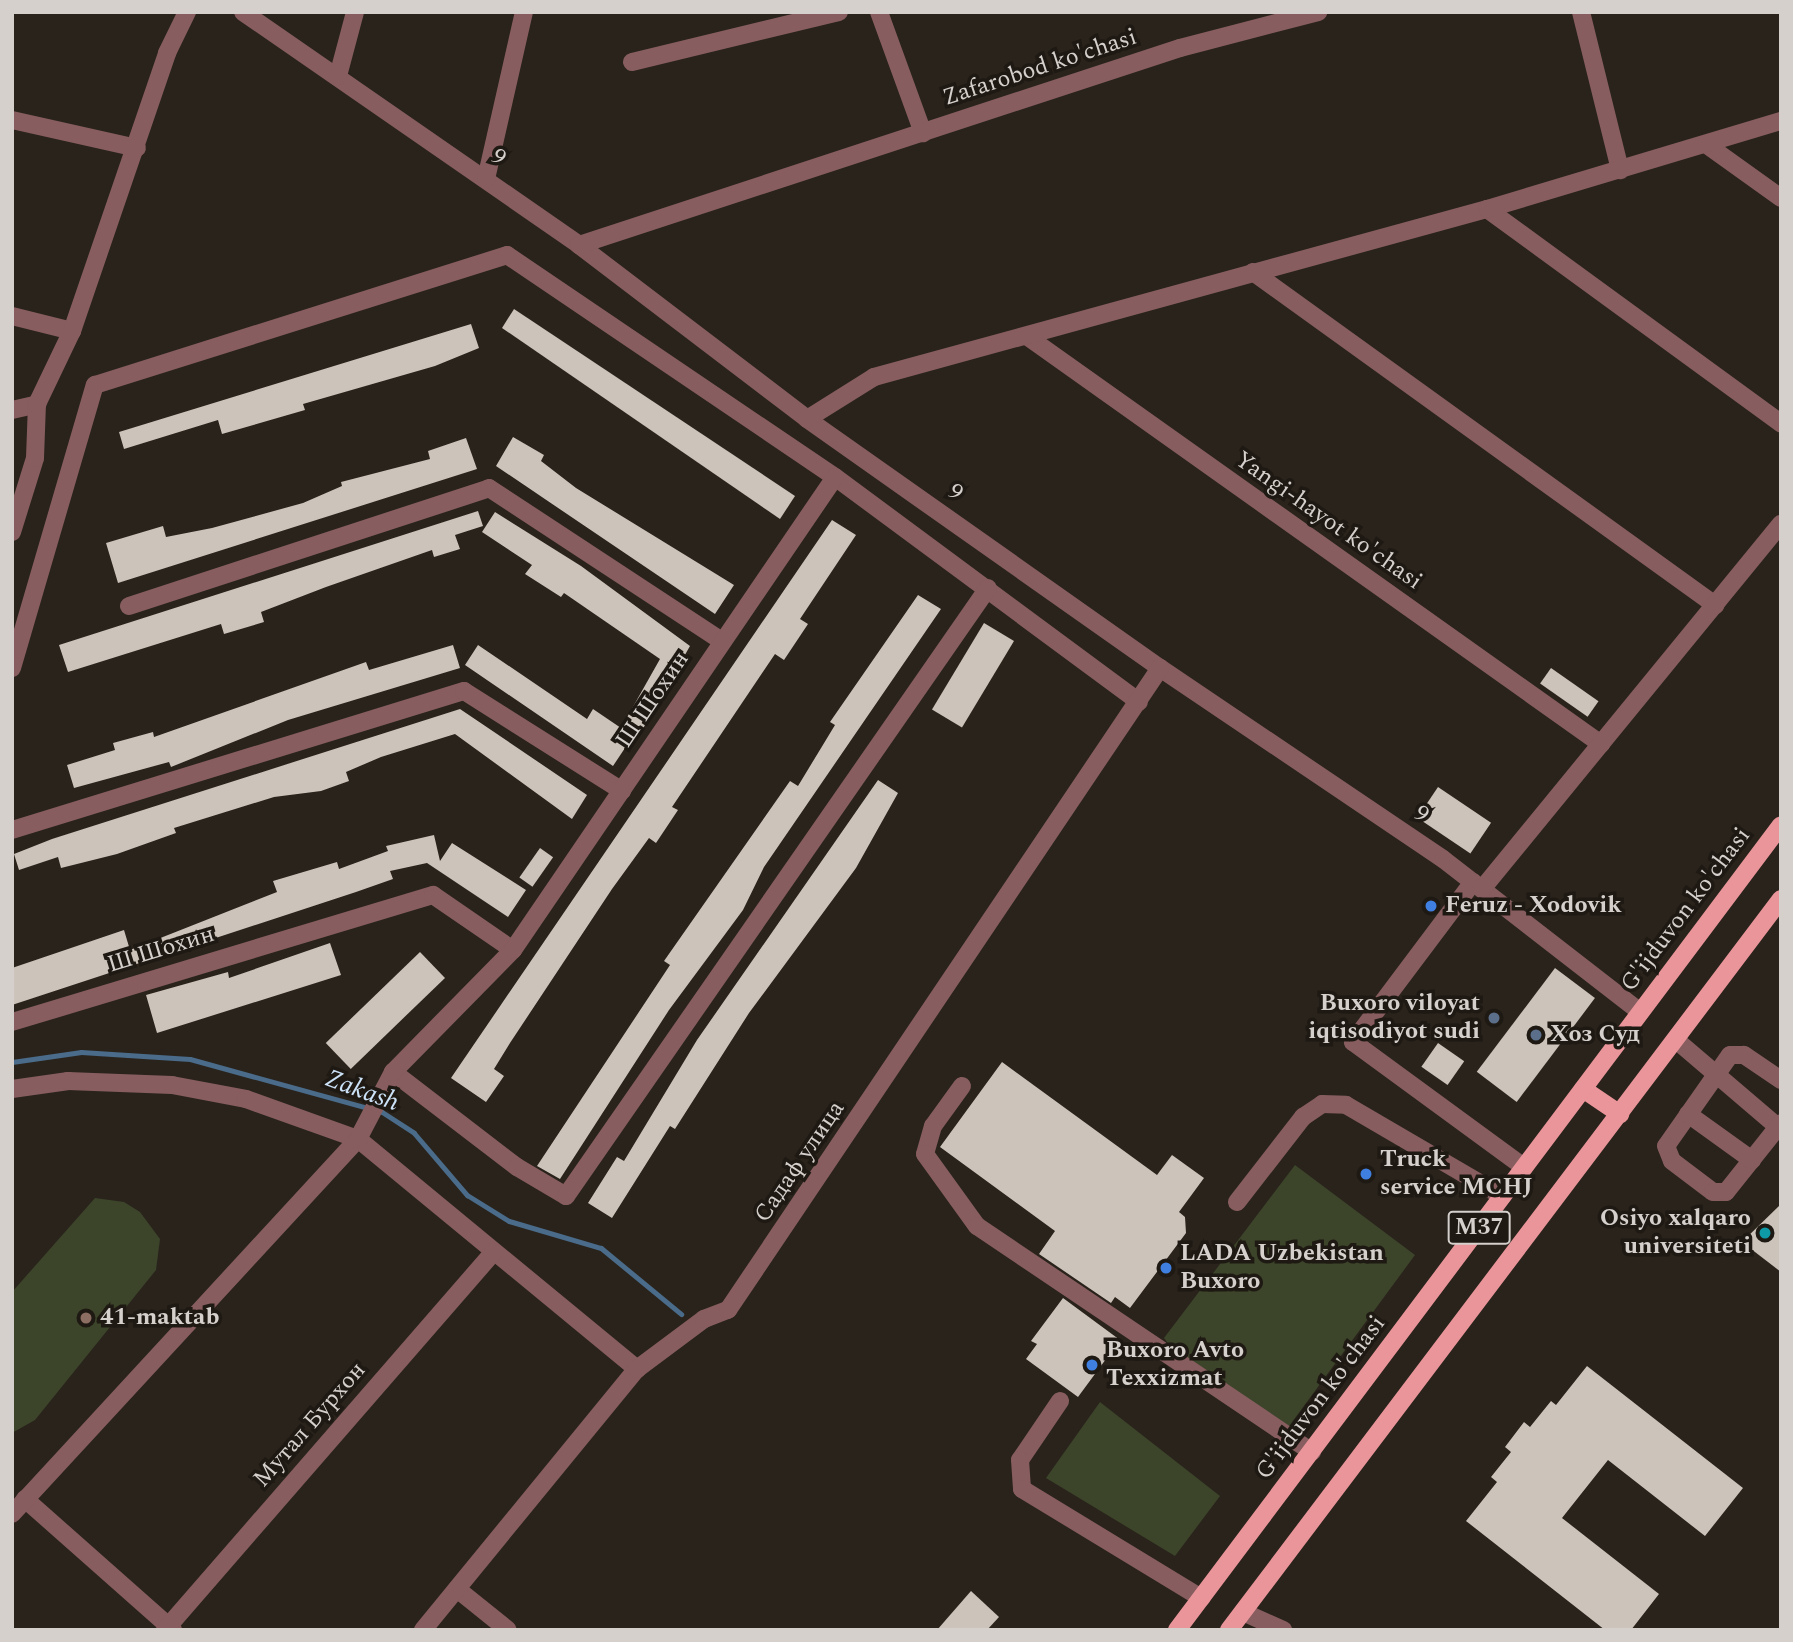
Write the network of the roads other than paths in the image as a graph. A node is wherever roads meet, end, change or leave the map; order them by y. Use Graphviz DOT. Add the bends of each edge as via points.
graph roads {
  1 [pos="187,12"];
  2 [pos="355,12"];
  3 [pos="524,12"];
  4 [pos="839,12"];
  5 [pos="878,12"];
  6 [pos="1318,12"];
  7 [pos="1580,12"];
  8 [pos="250,14"];
  9 [pos="632,62"];
  10 [pos="338,76"];
  11 [pos="12,120"];
  12 [pos="1781,121"];
  13 [pos="922,133"];
  14 [pos="1707,145"];
  15 [pos="137,148"];
  16 [pos="1620,170"];
  17 [pos="486,179"];
  18 [pos="1781,198"];
  19 [pos="1487,209"];
  20 [pos="579,245"];
  21 [pos="1253,272"];
  22 [pos="12,316"];
  23 [pos="72,331"];
  24 [pos="1028,337"];
  25 [pos="37,404"];
  26 [pos="12,410"];
  27 [pos="807,419"];
  28 [pos="1781,423"];
  29 [pos="835,477"];
  30 [pos="1781,524"];
  31 [pos="12,531"];
  32 [pos="988,588"];
  33 [pos="1715,605"];
  34 [pos="129,606"];
  35 [pos="722,641"];
  36 [pos="12,668"];
  37 [pos="1160,668"];
  38 [pos="1139,702"];
  39 [pos="1601,744"];
  40 [pos="622,791"];
  41 [pos="1781,825"];
  42 [pos="12,830"];
  43 [pos="1478,886"];
  44 [pos="1781,899"];
  45 [pos="513,950"];
  46 [pos="1640,1012"];
  47 [pos="12,1022"];
  48 [pos="1676,1040"];
  49 [pos="393,1072"];
  50 [pos="1716,1074"];
  51 [pos="1781,1080"];
  52 [pos="962,1086"];
  53 [pos="1583,1089"];
  54 [pos="12,1090"];
  55 [pos="1620,1114"];
  56 [pos="1688,1114"];
  57 [pos="1779,1125"];
  58 [pos="358,1139"];
  59 [pos="1752,1160"];
  60 [pos="1524,1167"];
  61 [pos="1502,1196"];
  62 [pos="1237,1202"];
  63 [pos="493,1252"];
  64 [pos="637,1369"];
  65 [pos="1060,1401"];
  66 [pos="1312,1452"];
  67 [pos="25,1499"];
  68 [pos="12,1514"];
  69 [pos="457,1590"];
  70 [pos="1201,1598"];
  71 [pos="1243,1612"];
  72 [pos="169,1628"];
  73 [pos="423,1630"];
  74 [pos="508,1630"];
  75 [pos="1177,1630"];
  76 [pos="1229,1630"];
  77 [pos="1283,1630"];
  1 -- 15 [label="street" via="167,53"];
  2 -- 10 [label="street"];
  3 -- 17 [label="street"];
  4 -- 9 [label="street"];
  5 -- 13 [label="street"];
  6 -- 13 [label="street, Zafarobod ko'chasi" via="1180,48"];
  7 -- 16 [label="street"];
  8 -- 10 [label="street, 9"];
  10 -- 17 [label="street, 9"];
  11 -- 15 [label="street"];
  12 -- 14 [label="street"];
  13 -- 20 [label="street, Zafarobod ko'chasi"];
  14 -- 16 [label="street"];
  14 -- 18 [label="street"];
  15 -- 23 [label="street"];
  16 -- 19 [label="street"];
  17 -- 20 [label="street, 9"];
  19 -- 21 [label="street"];
  19 -- 28 [label="street"];
  20 -- 27 [label="street, 9"];
  21 -- 24 [label="street"];
  21 -- 33 [label="street"];
  22 -- 23 [label="street"];
  23 -- 25 [label="street"];
  24 -- 27 [label="street" via="874,377"];
  24 -- 39 [label="street, Yangi-hayot ko'chasi"];
  25 -- 26 [label="street"];
  25 -- 31 [label="street" via="36,458"];
  27 -- 37 [label="street, 9"];
  29 -- 32 [label="street"];
  29 -- 35 [label="street, Ш Шохин"];
  29 -- 36 [label="street" via="506,255 95,385"];
  30 -- 33 [label="street"];
  32 -- 38 [label="street"];
  32 -- 49 [label="street" via="566,1196 517,1167"];
  33 -- 39 [label="street"];
  34 -- 35 [label="street" via="489,488"];
  35 -- 40 [label="street, Ш Шохин"];
  37 -- 38 [label="street, Садаф улица"];
  37 -- 43 [label="street, 9"];
  38 -- 64 [label="street, Садаф улица" via="728,1310 704,1319"];
  39 -- 43 [label="street"];
  40 -- 42 [label="street" via="464,691"];
  40 -- 45 [label="street, Ш Шохин"];
  41 -- 46 [label="main road, G'ijduvon ko'chasi / M37"];
  43 -- 46 [label="street, 9"];
  43 -- 60 [label="street" via="1353,1042"];
  44 -- 48 [label="main road, M37"];
  45 -- 47 [label="street, Ш Шохин" via="433,895"];
  45 -- 49 [label="street, Ш Шохин"];
  46 -- 53 [label="main road, G'ijduvon ko'chasi / M37"];
  48 -- 50 [label="street"];
  48 -- 55 [label="main road, M37"];
  49 -- 58 [label="street, Ш Шохин"];
  50 -- 51 [label="street" via="1730,1055 1744,1055"];
  50 -- 56 [label="street"];
  50 -- 57 [label="street"];
  52 -- 66 [label="street" via="933,1126 925,1154 977,1226"];
  53 -- 55 [label="main road"];
  53 -- 60 [label="main road, G'ijduvon ko'chasi / M37"];
  54 -- 58 [label="street" via="68,1081 172,1085 246,1099"];
  55 -- 71 [label="main road, M37"];
  56 -- 59 [label="street"];
  56 -- 59 [label="street" via="1665,1146 1672,1161 1713,1192 1726,1192"];
  57 -- 59 [label="street"];
  58 -- 63 [label="street"];
  58 -- 67 [label="street"];
  60 -- 61 [label="main road, G'ijduvon ko'chasi / M37"];
  61 -- 62 [label="street" via="1346,1105 1322,1104 1303,1117"];
  61 -- 66 [label="main road, G'ijduvon ko'chasi / M37"];
  63 -- 64 [label="street"];
  63 -- 72 [label="street, Мутал Бурхон"];
  64 -- 69 [label="street, Садаф улица"];
  65 -- 70 [label="street" via="1020,1460 1022,1489"];
  66 -- 70 [label="main road, G'ijduvon ko'chasi / M37"];
  67 -- 68 [label="street"];
  67 -- 72 [label="street"];
  69 -- 73 [label="street, Садаф улица"];
  69 -- 74 [label="street"];
  70 -- 75 [label="main road, G'ijduvon ko'chasi / M37"];
  71 -- 76 [label="main road, M37"];
  71 -- 77 [label="street"];
}
